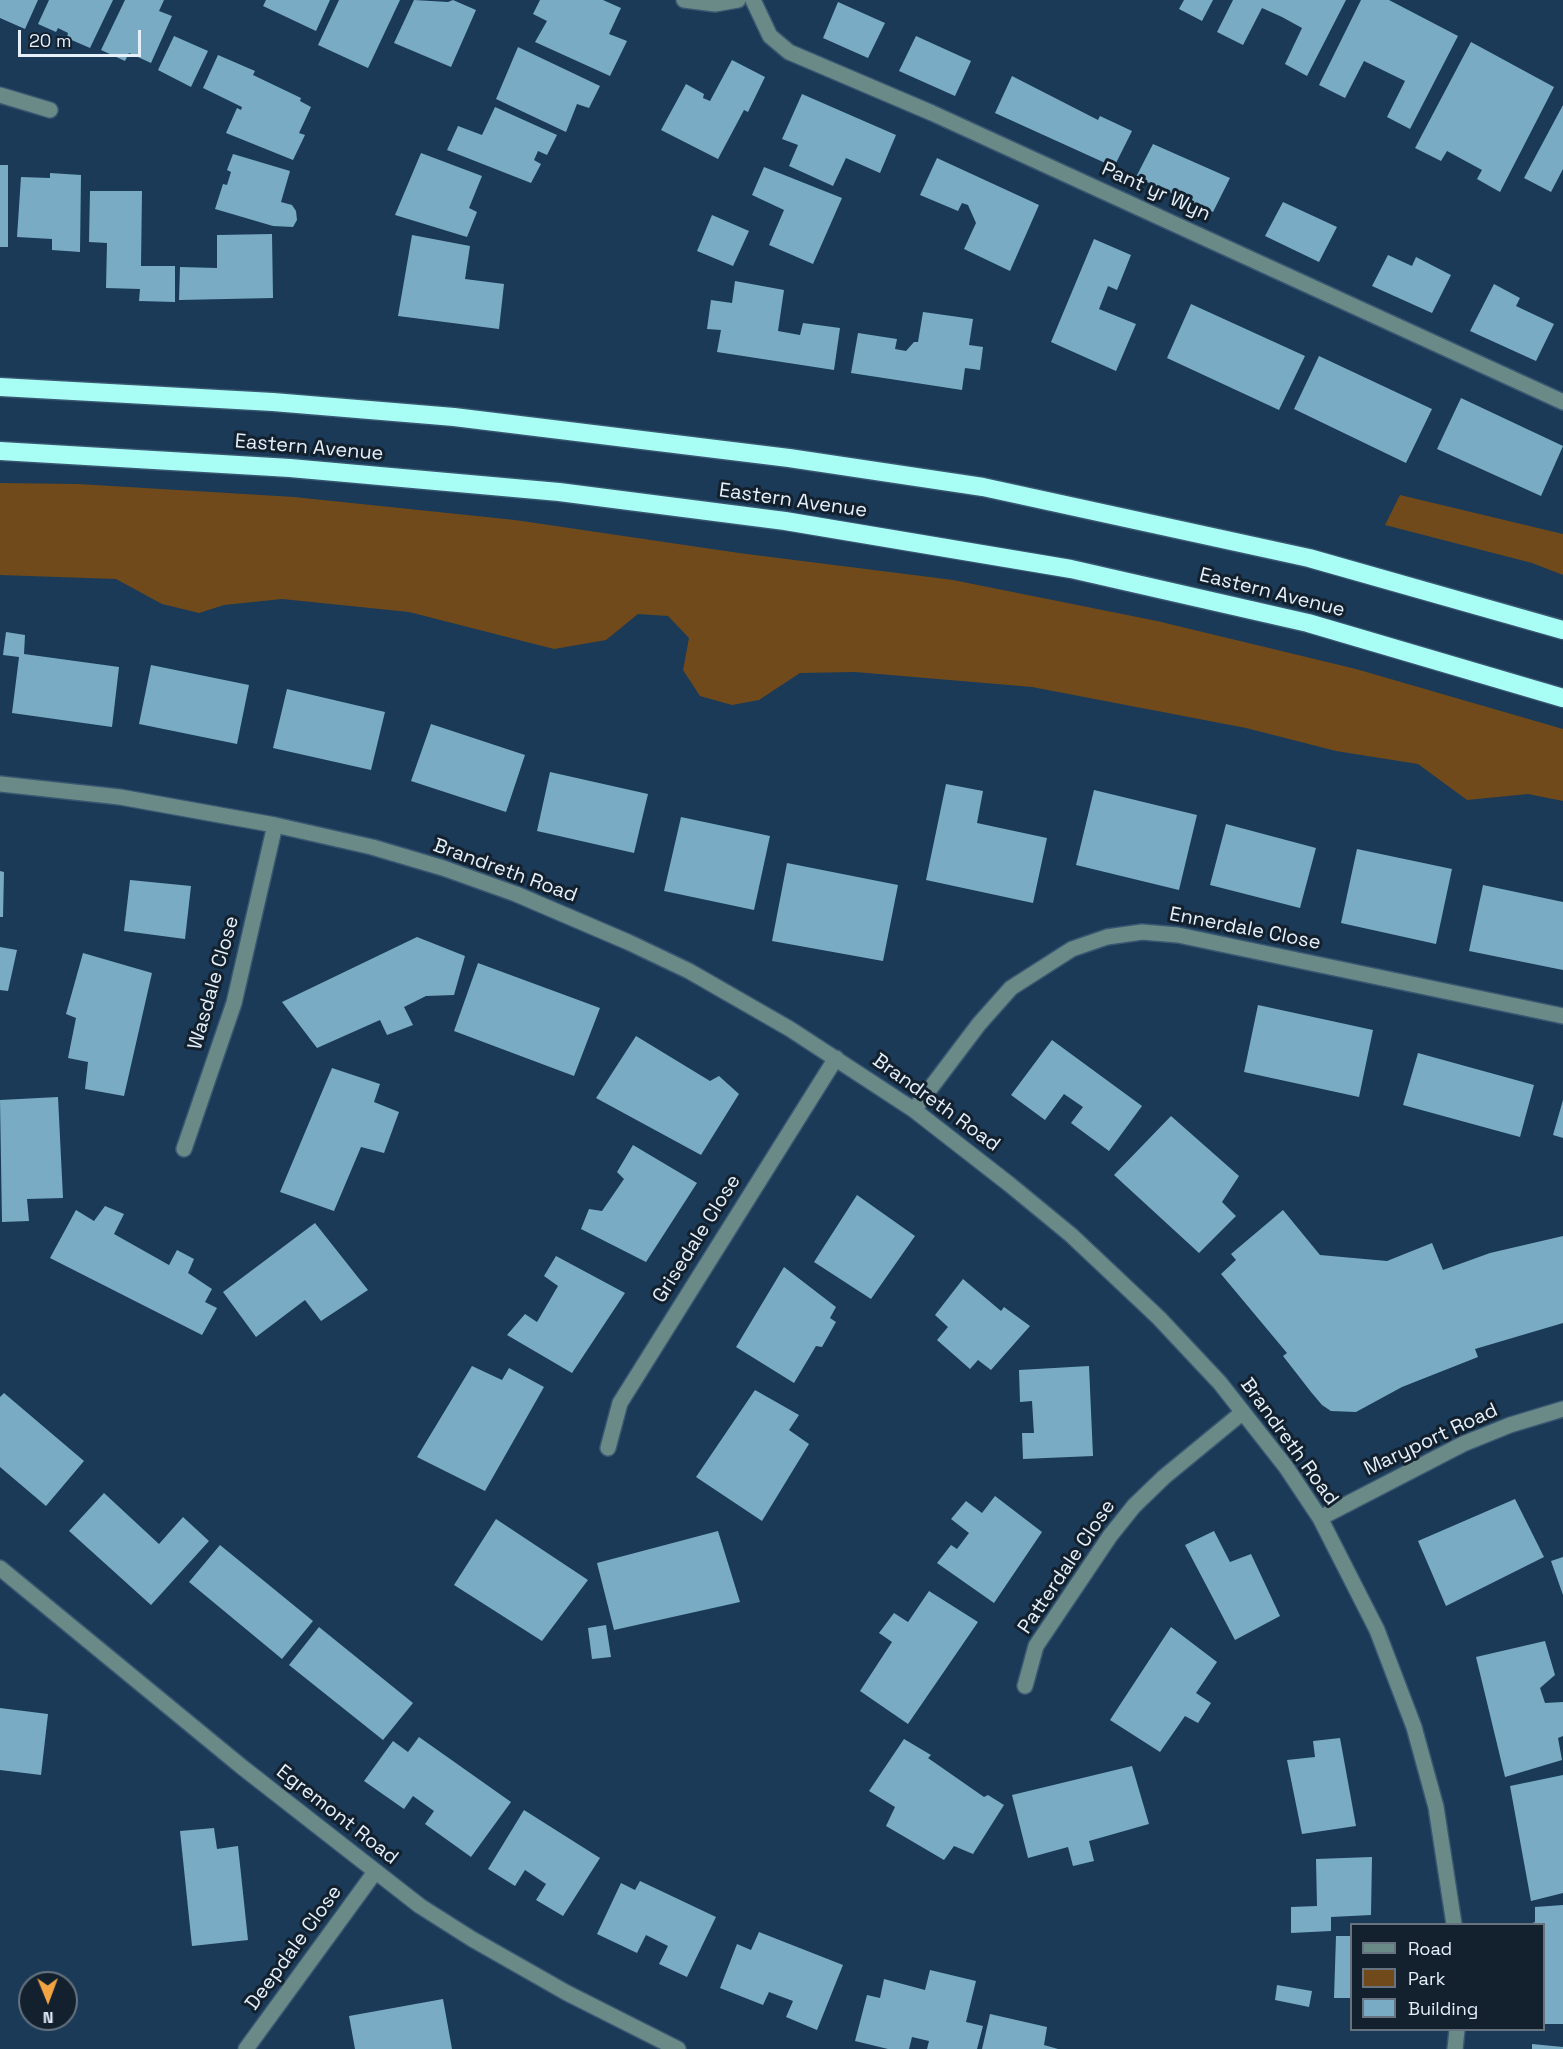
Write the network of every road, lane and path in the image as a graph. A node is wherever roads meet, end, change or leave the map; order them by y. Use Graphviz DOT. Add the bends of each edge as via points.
graph roads {
  1 [pos="684,0"];
  2 [pos="738,0"];
  3 [pos="753,0"];
  4 [pos="0,95"];
  5 [pos="50,110"];
  6 [pos="0,387"];
  7 [pos="1563,402"];
  8 [pos="0,451"];
  9 [pos="1563,630"];
  10 [pos="1563,698"];
  11 [pos="0,784"];
  12 [pos="275,825"];
  13 [pos="1563,1016"];
  14 [pos="836,1058"];
  15 [pos="914,1110"];
  16 [pos="184,1149"];
  17 [pos="1563,1409"];
  18 [pos="1244,1412"];
  19 [pos="608,1448"];
  20 [pos="1320,1518"];
  21 [pos="0,1568"];
  22 [pos="1025,1686"];
  23 [pos="375,1872"];
  24 [pos="1454,1923"];
  25 [pos="1457,2031"];
  26 [pos="246,2049"];
  27 [pos="678,2049"];
  28 [pos="1455,2049"];
  1 -- 2 [label="street" via="715,4"];
  3 -- 7 [label="street, Pant yr Wyn" via="770,36 789,52 954,123"];
  4 -- 5 [label="street"];
  6 -- 9 [label="highway, Eastern Avenue" via="273,402 454,417 983,487 1309,558"];
  8 -- 10 [label="highway, Eastern Avenue" via="336,472 559,492 796,523 1071,569 1308,623"];
  11 -- 12 [label="street, Brandreth Road" via="120,796"];
  12 -- 14 [label="street, Brandreth Road" via="372,847 516,894 689,971"];
  12 -- 16 [label="street, Wasdale Close" via="234,1003"];
  13 -- 15 [label="street, Ennerdale Close" via="1178,935 1142,932 1072,949 1011,988"];
  14 -- 15 [label="street, Brandreth Road"];
  14 -- 19 [label="street, Grisedale Close" via="620,1403"];
  15 -- 18 [label="street, Brandreth Road" via="1009,1184 1122,1281"];
  17 -- 20 [label="street, Maryport Road" via="1463,1444"];
  18 -- 20 [label="street, Brandreth Road"];
  18 -- 22 [label="street, Patterdale Close" via="1164,1477 1110,1536 1036,1646"];
  20 -- 24 [label="street, Brandreth Road" via="1377,1630 1414,1727 1436,1807"];
  21 -- 23 [label="street, Egremont Road"];
  23 -- 26 [label="street, Deepdale Close"];
  23 -- 27 [label="street, Egremont Road" via="472,1940 622,2023"];
  25 -- 28 [label="street"];
}
